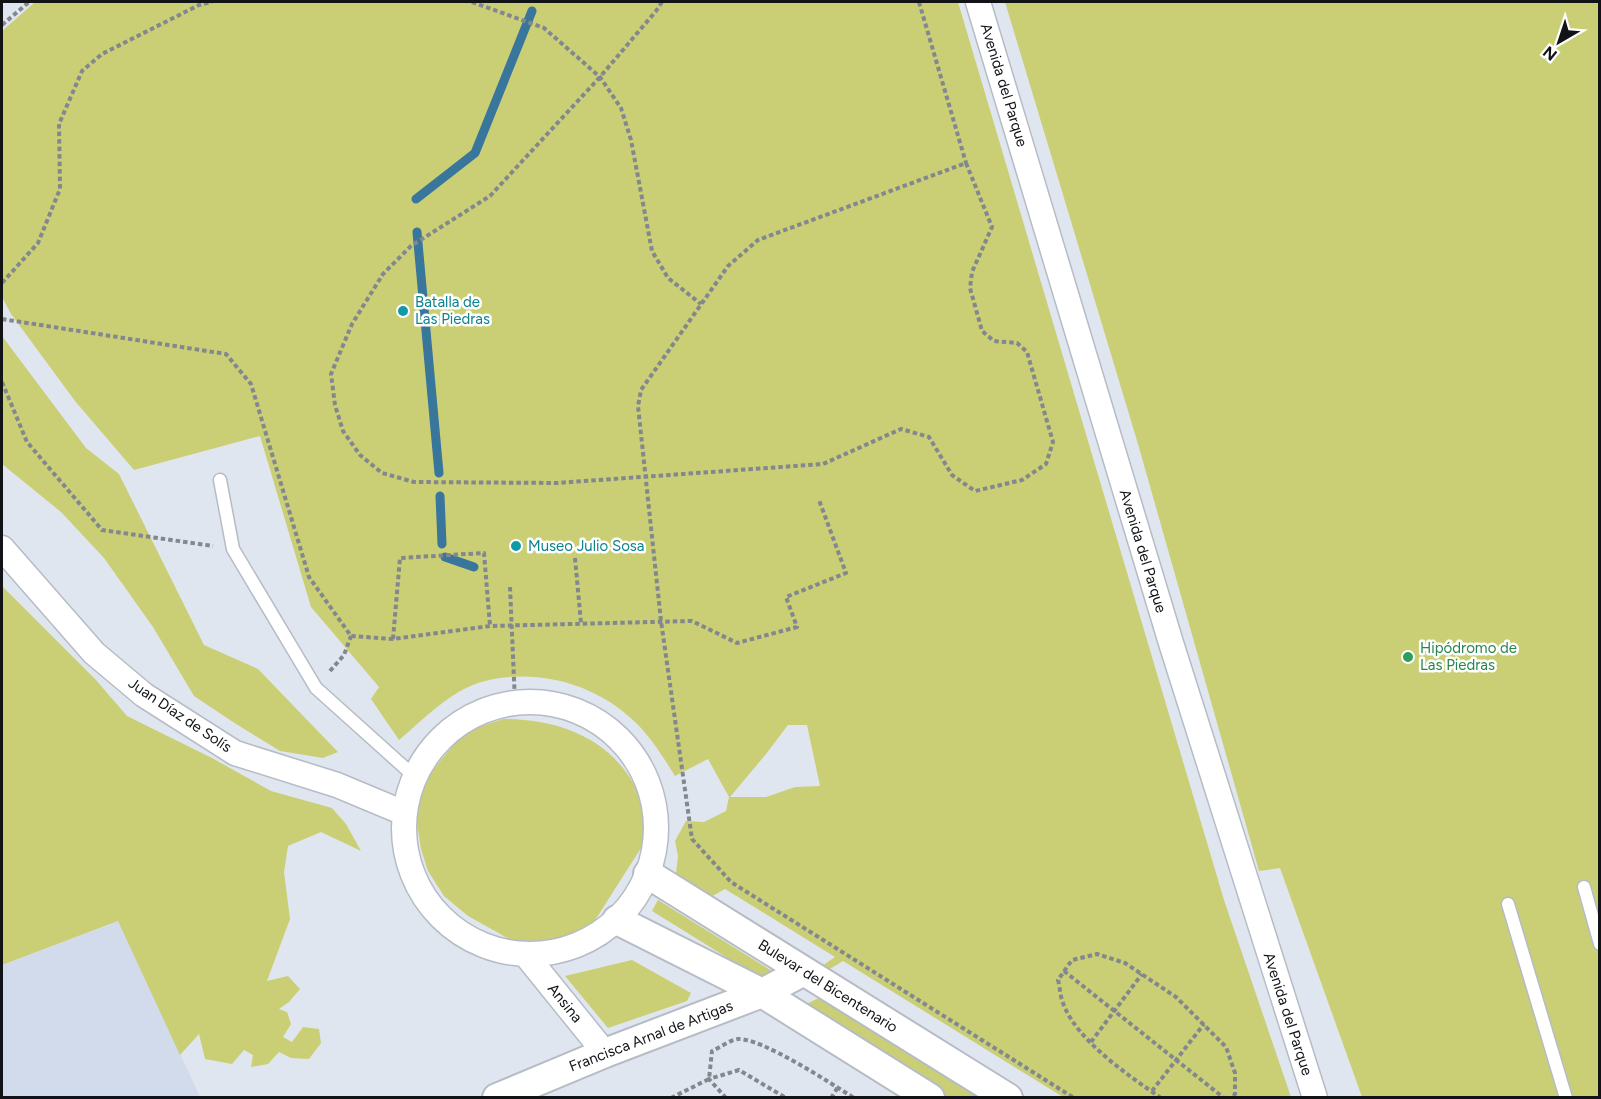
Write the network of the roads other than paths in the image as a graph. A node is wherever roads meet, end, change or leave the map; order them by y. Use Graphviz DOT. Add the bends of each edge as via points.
graph roads {
  1 [pos="978,2"];
  2 [pos="220,480"];
  3 [pos="2,548"];
  4 [pos="414,776"];
  5 [pos="404,813"];
  6 [pos="648,874"];
  7 [pos="1584,887"];
  8 [pos="1508,904"];
  9 [pos="617,920"];
  10 [pos="1599,944"];
  11 [pos="525,954"];
  12 [pos="804,970"];
  13 [pos="762,993"];
  14 [pos="605,1053"];
  15 [pos="497,1098"];
  16 [pos="930,1098"];
  17 [pos="1008,1098"];
  18 [pos="1315,1098"];
  19 [pos="1566,1098"];
  1 -- 18 [label="street, Avenida del Parque" via="1171,643"];
  2 -- 4 [label="lane" via="233,549 316,688"];
  3 -- 5 [label="street, Juan Díaz de Solís" via="94,653 144,695 235,753 337,786"];
  4 -- 5 [label="street"];
  4 -- 6 [label="street" via="431,748 455,726 483,710 515,702 552,703 587,715 618,736 640,766 654,801 657,838"];
  5 -- 11 [label="street" via="406,854 422,893 449,924 484,946"];
  6 -- 9 [label="street" via="635,899"];
  6 -- 12 [label="street, Bulevar del Bicentenario"];
  7 -- 10 [label="lane"];
  8 -- 19 [label="lane"];
  9 -- 11 [label="street" via="590,939 558,951"];
  9 -- 13 [label="street"];
  11 -- 14 [label="street, Ansina"];
  12 -- 13 [label="street, Francisca Arnal de Artigas"];
  12 -- 17 [label="street, Bulevar del Bicentenario"];
  13 -- 14 [label="street, Francisca Arnal de Artigas"];
  13 -- 16 [label="street"];
  14 -- 15 [label="street, Francisca Arnal de Artigas"];
}
